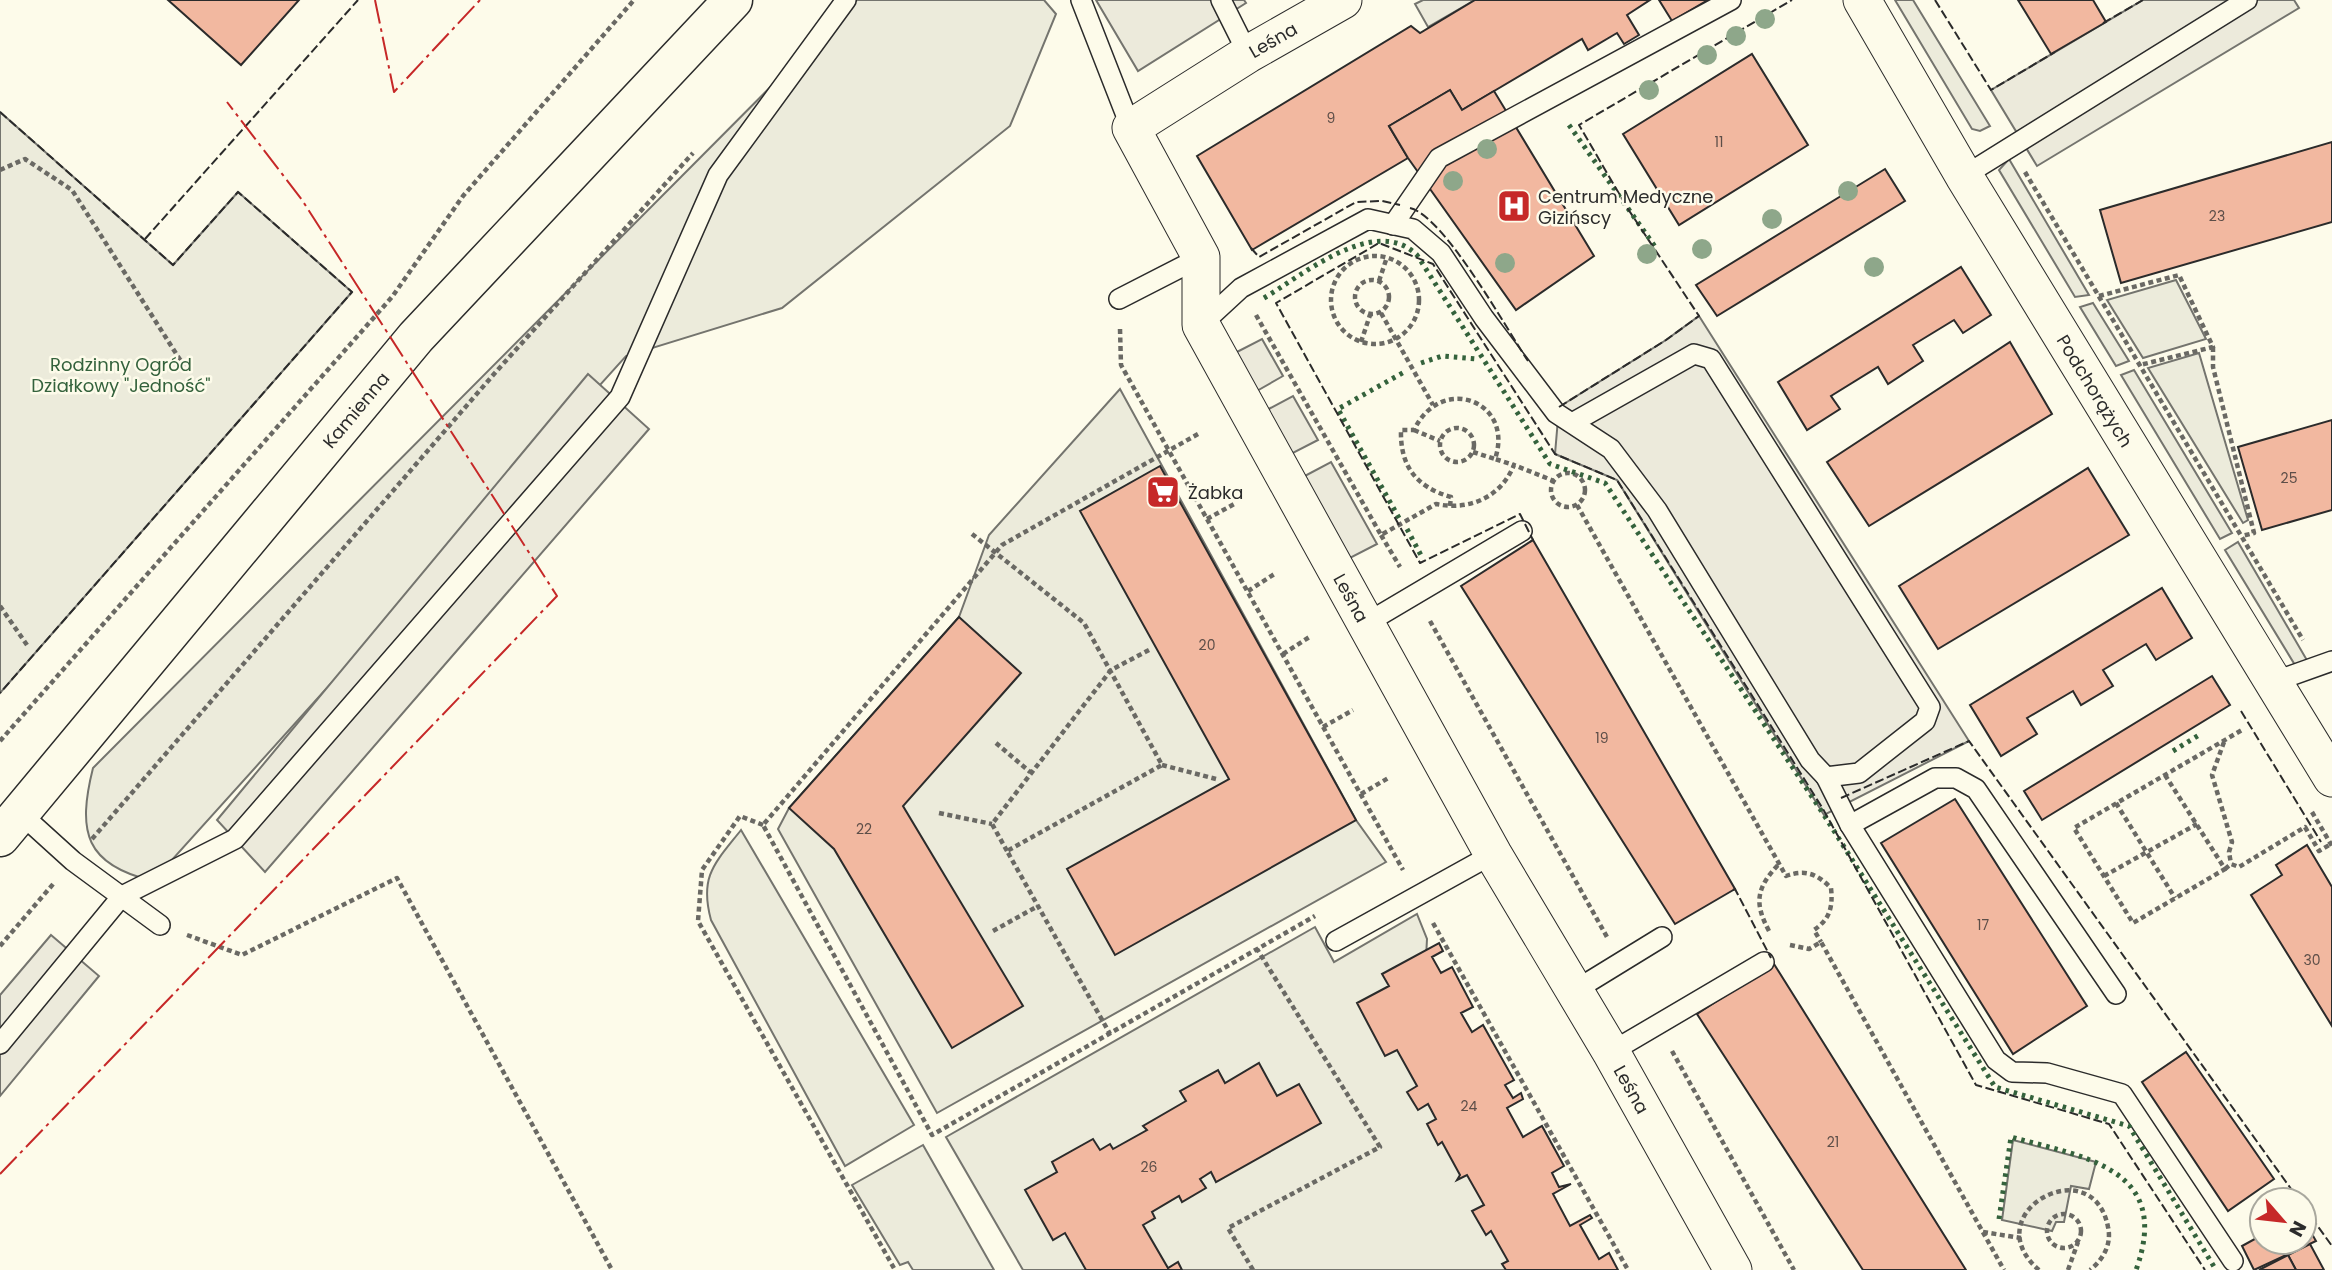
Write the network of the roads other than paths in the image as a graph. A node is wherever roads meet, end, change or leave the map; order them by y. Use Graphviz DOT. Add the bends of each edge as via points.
graph roads {
  1 [pos="733,0"];
  2 [pos="846,0"];
  3 [pos="1081,0"];
  4 [pos="1222,0"];
  5 [pos="1343,0"];
  6 [pos="1731,0"];
  7 [pos="1862,0"];
  8 [pos="2248,0"];
  9 [pos="1248,54"];
  10 [pos="1131,128"];
  11 [pos="1964,176"];
  12 [pos="1393,225"];
  13 [pos="1201,257"];
  14 [pos="1119,299"];
  15 [pos="1201,325"];
  16 [pos="1572,423"];
  17 [pos="1522,531"];
  18 [pos="1365,624"];
  19 [pos="2325,664"];
  20 [pos="2273,682"];
  21 [pos="1826,777"];
  22 [pos="2332,778"];
  23 [pos="10,825"];
  24 [pos="1850,825"];
  25 [pos="1493,854"];
  26 [pos="122,896"];
  27 [pos="160,925"];
  28 [pos="1661,937"];
  29 [pos="1336,942"];
  30 [pos="1764,962"];
  31 [pos="1574,991"];
  32 [pos="2116,994"];
  33 [pos="0,1044"];
  34 [pos="1611,1052"];
  35 [pos="2233,1261"];
  36 [pos="1728,1269"];
  1 -- 23 [label="main road, Kamienna" via="416,337"];
  2 -- 26 [label="lane" via="718,176 620,397 235,839"];
  3 -- 10 [label="lane"];
  4 -- 9 [label="lane"];
  5 -- 9 [label="street, Leśna"];
  6 -- 12 [label="lane" via="1439,158"];
  7 -- 11 [label="street, Podchorążych"];
  8 -- 11 [label="lane"];
  9 -- 10 [label="street, Leśna"];
  10 -- 13 [label="street, Leśna"];
  11 -- 20 [label="street, Podchorążych"];
  12 -- 15 [label="lane" via="1368,219 1241,288"];
  12 -- 16 [label="lane" via="1413,229 1441,253 1556,413"];
  13 -- 14 [label="lane"];
  13 -- 15 [label="street, Leśna"];
  15 -- 18 [label="street, Leśna"];
  16 -- 21 [label="lane" via="1611,449 1657,510 1810,760"];
  16 -- 21 [label="lane" via="1695,354 1711,359 1930,707 1925,721 1859,773"];
  17 -- 18 [label="lane"];
  18 -- 25 [label="street, Leśna"];
  19 -- 20 [label="lane"];
  20 -- 22 [label="street, Podchorążych"];
  21 -- 24 [label="lane"];
  23 -- 26 [label="lane"];
  24 -- 32 [label="lane" via="1935,778 1956,778 1976,789"];
  24 -- 35 [label="lane" via="1996,1060 2012,1072 2046,1073 2122,1094"];
  25 -- 29 [label="lane"];
  25 -- 31 [label="street, Leśna"];
  26 -- 27 [label="lane"];
  26 -- 33 [label="lane"];
  28 -- 31 [label="lane"];
  30 -- 34 [label="lane"];
  31 -- 34 [label="street, Leśna"];
  34 -- 36 [label="street, Leśna"];
}
